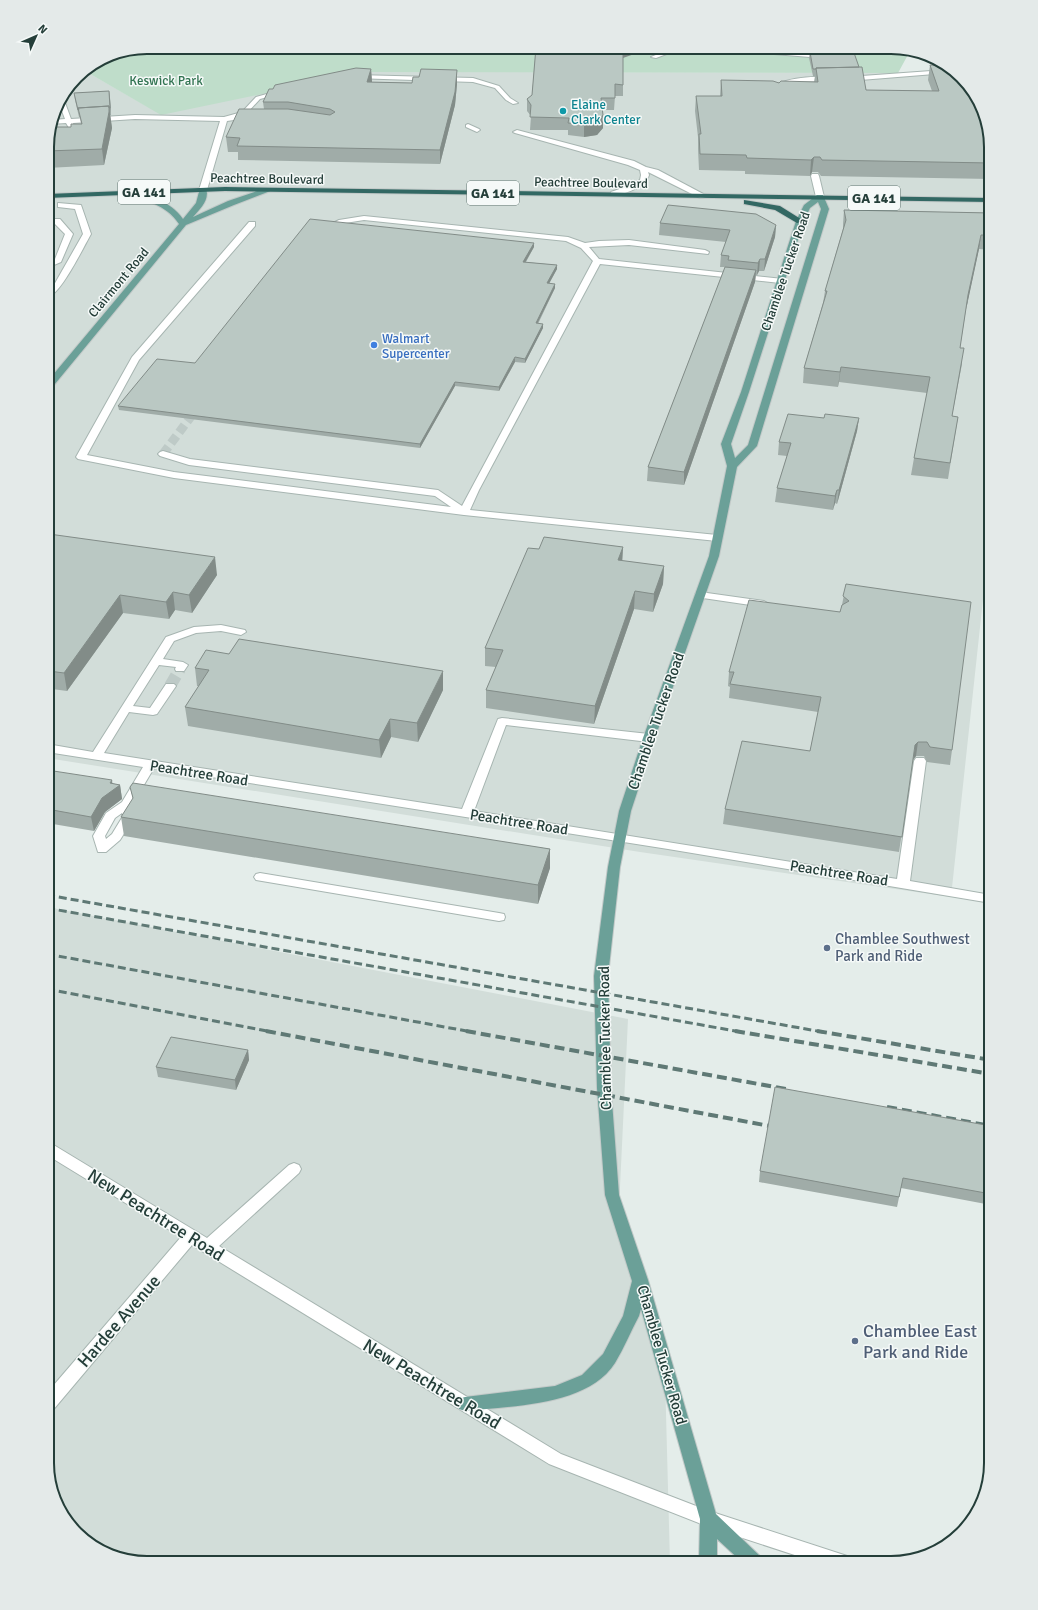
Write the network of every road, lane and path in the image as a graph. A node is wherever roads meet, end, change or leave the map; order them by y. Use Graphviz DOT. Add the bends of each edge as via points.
graph roads {
  1 [pos="662,54"];
  2 [pos="798,54"];
  3 [pos="822,56"];
  4 [pos="654,57"];
  5 [pos="946,72"];
  6 [pos="348,79"];
  7 [pos="833,79"];
  8 [pos="841,79"];
  9 [pos="286,91"];
  10 [pos="776,96"];
  11 [pos="515,103"];
  12 [pos="63,106"];
  13 [pos="252,118"];
  14 [pos="224,119"];
  15 [pos="69,120"];
  16 [pos="58,121"];
  17 [pos="468,126"];
  18 [pos="477,130"];
  19 [pos="517,132"];
  20 [pos="70,133"];
  21 [pos="643,169"];
  22 [pos="815,176"];
  23 [pos="203,190"];
  24 [pos="269,190"];
  25 [pos="125,192"];
  26 [pos="614,194"];
  27 [pos="63,195"];
  28 [pos="54,196"];
  29 [pos="706,196"];
  30 [pos="820,197"];
  31 [pos="984,200"];
  32 [pos="61,205"];
  33 [pos="57,221"];
  34 [pos="800,221"];
  35 [pos="339,222"];
  36 [pos="252,224"];
  37 [pos="182,225"];
  38 [pos="584,246"];
  39 [pos="705,252"];
  40 [pos="597,261"];
  41 [pos="54,262"];
  42 [pos="780,281"];
  43 [pos="54,289"];
  44 [pos="54,380"];
  45 [pos="163,454"];
  46 [pos="732,466"];
  47 [pos="464,512"];
  48 [pos="717,538"];
  49 [pos="700,595"];
  50 [pos="773,605"];
  51 [pos="241,632"];
  52 [pos="156,661"];
  53 [pos="180,669"];
  54 [pos="170,686"];
  55 [pos="125,708"];
  56 [pos="649,738"];
  57 [pos="54,749"];
  58 [pos="96,756"];
  59 [pos="920,761"];
  60 [pos="150,765"];
  61 [pos="126,805"];
  62 [pos="466,814"];
  63 [pos="619,838"];
  64 [pos="260,877"];
  65 [pos="904,884"];
  66 [pos="984,898"];
  67 [pos="499,917"];
  68 [pos="54,1152"];
  69 [pos="294,1169"];
  70 [pos="190,1237"];
  71 [pos="207,1247"];
  72 [pos="640,1280"];
  73 [pos="54,1397"];
  74 [pos="465,1404"];
  75 [pos="709,1519"];
  76 [pos="708,1556"];
  77 [pos="749,1556"];
  78 [pos="823,1556"];
  1 -- 4 [label="street"];
  2 -- 3 [label="street"];
  5 -- 8 [label="street"];
  6 -- 11 [label="street" via="362,76 474,80 498,87"];
  7 -- 10 [label="street" via="787,82 779,85"];
  9 -- 14 [label="street" via="258,98 244,112"];
  12 -- 15 [label="street"];
  13 -- 14 [label="street"];
  14 -- 15 [label="street" via="135,117"];
  14 -- 23 [label="street"];
  15 -- 16 [label="street"];
  15 -- 20 [label="street"];
  17 -- 18 [label="street"];
  19 -- 21 [label="street" via="631,163"];
  21 -- 26 [label="street" via="643,181"];
  21 -- 29 [label="street"];
  22 -- 30 [label="street"];
  23 -- 24 [label="highway, Peachtree Boulevard / GA 141"];
  23 -- 25 [label="highway, Peachtree Boulevard / GA 141"];
  23 -- 37 [label="main road, Clairmont Road" via="202,200"];
  24 -- 26 [label="highway, Peachtree Boulevard / GA 141"];
  24 -- 37 [label="main road" via="231,203"];
  25 -- 27 [label="highway, Peachtree Boulevard / GA 141"];
  25 -- 37 [label="main road" via="170,208 179,217"];
  26 -- 29 [label="highway, Peachtree Boulevard / GA 141"];
  27 -- 28 [label="highway, Peachtree Boulevard / GA 141"];
  27 -- 32 [label="street"];
  29 -- 30 [label="highway, Peachtree Boulevard / GA 141"];
  29 -- 34 [label="highway" via="777,208"];
  30 -- 31 [label="highway, Peachtree Boulevard / GA 141"];
  30 -- 34 [label="main road, Chamblee Tucker Road" via="807,207"];
  30 -- 46 [label="main road, Chamblee Tucker Road" via="825,209 752,446"];
  32 -- 33 [label="street"];
  32 -- 43 [label="street" via="78,207 87,234"];
  33 -- 41 [label="street" via="68,234 58,260"];
  34 -- 42 [label="main road, Chamblee Tucker Road"];
  35 -- 38 [label="street" via="364,218 568,239"];
  36 -- 47 [label="street" via="135,359 81,457 174,475"];
  37 -- 44 [label="main road, Clairmont Road"];
  38 -- 39 [label="street" via="601,242 633,243"];
  38 -- 40 [label="street"];
  40 -- 42 [label="street"];
  40 -- 47 [label="street"];
  42 -- 46 [label="main road, Chamblee Tucker Road" via="726,444"];
  45 -- 47 [label="street" via="189,462 438,493"];
  46 -- 48 [label="main road, Chamblee Tucker Road"];
  47 -- 48 [label="street"];
  48 -- 49 [label="main road, Chamblee Tucker Road" via="714,556"];
  49 -- 50 [label="street"];
  49 -- 56 [label="main road, Chamblee Tucker Road"];
  51 -- 52 [label="street" via="221,628 194,630 170,639"];
  52 -- 53 [label="street" via="183,665"];
  52 -- 55 [label="street"];
  54 -- 55 [label="street" via="153,712"];
  55 -- 58 [label="street"];
  56 -- 62 [label="street" via="502,721"];
  56 -- 63 [label="main road, Chamblee Tucker Road" via="625,811"];
  57 -- 58 [label="street, Peachtree Road"];
  58 -- 60 [label="street, Peachtree Road"];
  59 -- 65 [label="street"];
  60 -- 61 [label="street"];
  60 -- 62 [label="street, Peachtree Road"];
  62 -- 63 [label="street, Peachtree Road"];
  63 -- 65 [label="street, Peachtree Road"];
  63 -- 72 [label="main road, Chamblee Tucker Road" via="601,976 604,1088 612,1194"];
  64 -- 67 [label="street"];
  65 -- 66 [label="street, Peachtree Road"];
  68 -- 70 [label="street, New Peachtree Road"];
  69 -- 71 [label="street"];
  70 -- 71 [label="street, New Peachtree Road"];
  70 -- 73 [label="street, Hardee Avenue"];
  71 -- 74 [label="street, New Peachtree Road"];
  72 -- 74 [label="main road" via="631,1316 609,1359 588,1380 556,1394"];
  72 -- 75 [label="main road, Chamblee Tucker Road"];
  74 -- 75 [label="street, New Peachtree Road" via="555,1459"];
  75 -- 76 [label="main road, Chamblee Tucker Road"];
  75 -- 77 [label="main road"];
  75 -- 78 [label="street, New Peachtree Road"];
}
